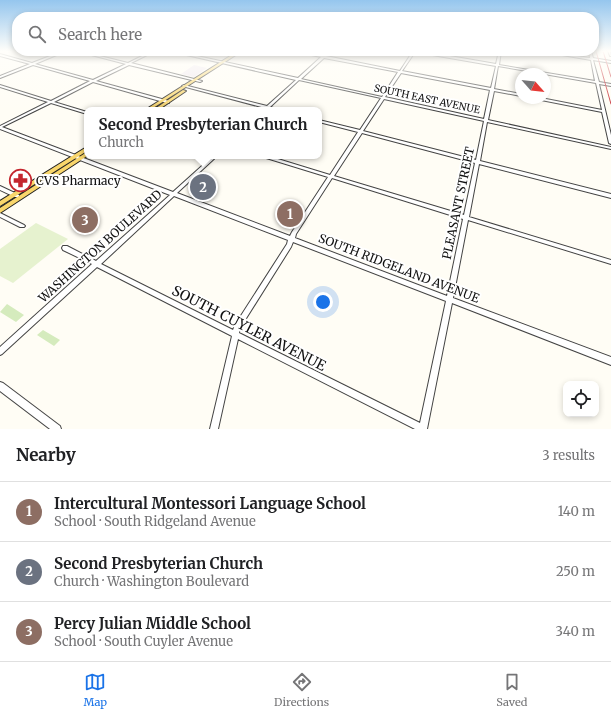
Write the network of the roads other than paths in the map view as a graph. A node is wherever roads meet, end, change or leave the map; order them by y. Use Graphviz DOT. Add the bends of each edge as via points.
graph roads {
  1 [pos="15,71"];
  2 [pos="57,71"];
  3 [pos="114,71"];
  4 [pos="157,71"];
  5 [pos="208,71"];
  6 [pos="216,71"];
  7 [pos="261,71"];
  8 [pos="308,71"];
  9 [pos="395,71"];
  10 [pos="496,71"];
  11 [pos="533,71"];
  12 [pos="595,71"];
  13 [pos="400,72"];
  14 [pos="0,77"];
  15 [pos="299,79"];
  16 [pos="195,80"];
  17 [pos="93,81"];
  18 [pos="200,81"];
  19 [pos="598,82"];
  20 [pos="0,86"];
  21 [pos="184,86"];
  22 [pos="611,86"];
  23 [pos="190,88"];
  24 [pos="492,89"];
  25 [pos="515,94"];
  26 [pos="382,98"];
  27 [pos="162,100"];
  28 [pos="551,101"];
  29 [pos="51,102"];
  30 [pos="168,102"];
  31 [pos="152,107"];
  32 [pos="160,107"];
  33 [pos="260,107"];
  34 [pos="269,107"];
  35 [pos="603,111"];
  36 [pos="84,112"];
  37 [pos="485,120"];
  38 [pos="322,122"];
  39 [pos="0,128"];
  40 [pos="360,132"];
  41 [pos="611,142"];
  42 [pos="611,148"];
  43 [pos="84,152"];
  44 [pos="84,155"];
  45 [pos="78,157"];
  46 [pos="212,159"];
  47 [pos="274,159"];
  48 [pos="477,162"];
  49 [pos="331,176"];
  50 [pos="0,188"];
  51 [pos="174,194"];
  52 [pos="14,195"];
  53 [pos="611,196"];
  54 [pos="21,198"];
  55 [pos="0,204"];
  56 [pos="0,211"];
  57 [pos="0,215"];
  58 [pos="465,217"];
  59 [pos="22,226"];
  60 [pos="292,239"];
  61 [pos="65,248"];
  62 [pos="611,262"];
  63 [pos="97,264"];
  64 [pos="449,299"];
  65 [pos="235,334"];
  66 [pos="0,352"];
  67 [pos="611,361"];
  68 [pos="0,386"];
  69 [pos="57,429"];
  70 [pos="214,429"];
  71 [pos="423,429"];
  1 -- 14 [label="street"];
  2 -- 17 [label="street"];
  3 -- 17 [label="street"];
  4 -- 16 [label="street"];
  5 -- 16 [label="main road"];
  6 -- 18 [label="main road"];
  7 -- 15 [label="street, SOUTH EAST AVENUE"];
  8 -- 15 [label="street"];
  9 -- 13 [label="street"];
  10 -- 24 [label="street, PLEASANT STREET"];
  11 -- 19 [label="street"];
  12 -- 19 [label="street"];
  13 -- 24 [label="street"];
  13 -- 26 [label="street"];
  15 -- 26 [label="street, SOUTH EAST AVENUE"];
  15 -- 34 [label="street"];
  16 -- 18 [label="street"];
  16 -- 21 [label="main road"];
  17 -- 27 [label="street"];
  17 -- 29 [label="street"];
  18 -- 23 [label="main road"];
  19 -- 22 [label="street"];
  19 -- 35 [label="street"];
  20 -- 29 [label="street"];
  21 -- 23 [label="street"];
  21 -- 27 [label="main road"];
  23 -- 30 [label="main road"];
  23 -- 33 [label="street"];
  24 -- 25 [label="street"];
  24 -- 37 [label="street, PLEASANT STREET"];
  26 -- 37 [label="street, SOUTH EAST AVENUE"];
  26 -- 40 [label="street"];
  27 -- 30 [label="street"];
  27 -- 31 [label="main road"];
  28 -- 35 [label="street"];
  29 -- 36 [label="street"];
  29 -- 39 [label="street"];
  30 -- 32 [label="main road"];
  35 -- 41 [label="street"];
  37 -- 42 [label="street, SOUTH EAST AVENUE"];
  37 -- 48 [label="street, PLEASANT STREET"];
  38 -- 40 [label="street"];
  39 -- 45 [label="street, SOUTH RIDGELAND AVENUE"];
  40 -- 48 [label="street"];
  40 -- 49 [label="street"];
  43 -- 45 [label="main road"];
  44 -- 45 [label="main road"];
  45 -- 51 [label="street, SOUTH RIDGELAND AVENUE"];
  45 -- 52 [label="main road"];
  45 -- 54 [label="main road"];
  46 -- 51 [label="street, WASHINGTON BOULEVARD"];
  47 -- 49 [label="street"];
  48 -- 53 [label="street"];
  48 -- 58 [label="street, PLEASANT STREET"];
  49 -- 58 [label="street"];
  49 -- 60 [label="street"];
  50 -- 52 [label="street"];
  51 -- 60 [label="street, SOUTH RIDGELAND AVENUE"];
  51 -- 63 [label="street, WASHINGTON BOULEVARD"];
  52 -- 54 [label="street"];
  52 -- 55 [label="main road"];
  54 -- 56 [label="main road"];
  57 -- 59 [label="street"];
  58 -- 62 [label="street"];
  58 -- 64 [label="street, PLEASANT STREET"];
  60 -- 64 [label="street, SOUTH RIDGELAND AVENUE"];
  60 -- 65 [label="street" via="239,322"];
  61 -- 63 [label="street, SOUTH CUYLER AVENUE"];
  63 -- 65 [label="street, SOUTH CUYLER AVENUE"];
  63 -- 66 [label="street, WASHINGTON BOULEVARD"];
  64 -- 67 [label="street, SOUTH RIDGELAND AVENUE"];
  64 -- 71 [label="street, PLEASANT STREET"];
  65 -- 70 [label="street"];
  65 -- 71 [label="street, SOUTH CUYLER AVENUE"];
  68 -- 69 [label="street"];
}
